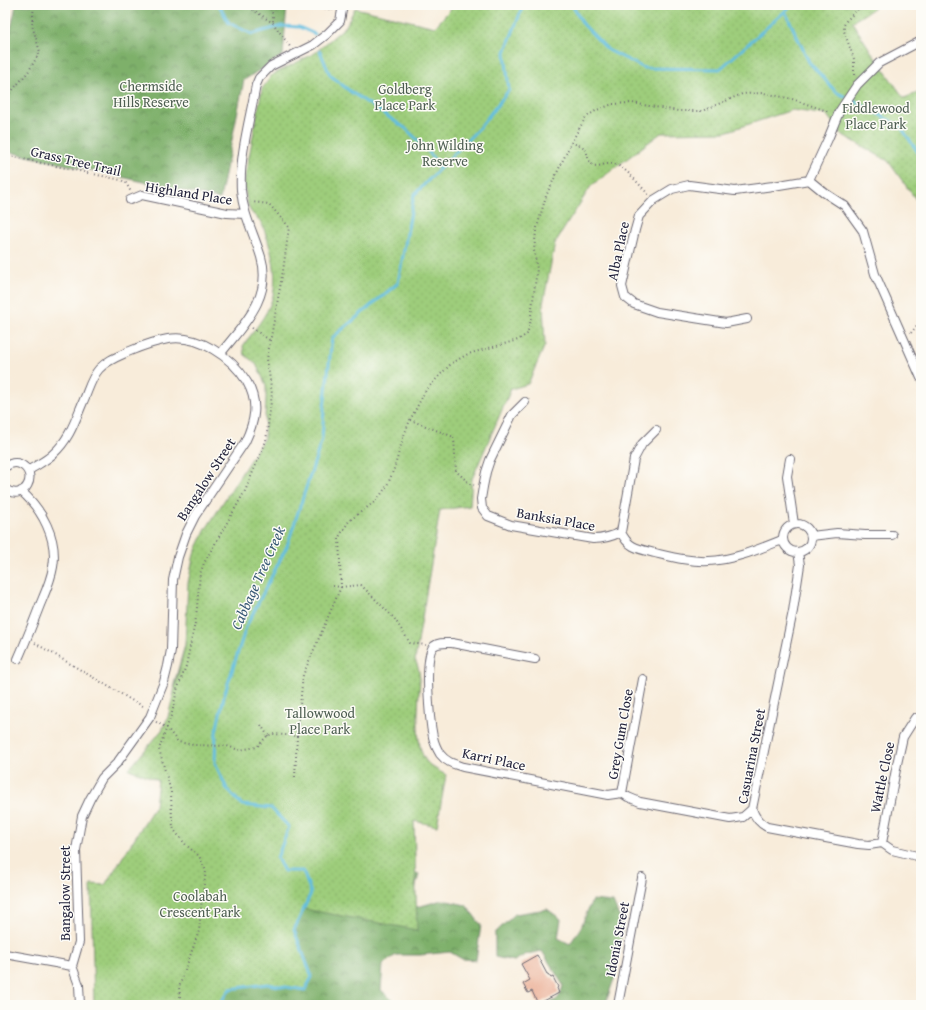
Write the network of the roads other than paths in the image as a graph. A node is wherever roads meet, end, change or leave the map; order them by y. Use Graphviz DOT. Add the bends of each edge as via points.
graph roads {
  1 [pos="342,8"];
  2 [pos="921,41"];
  3 [pos="809,180"];
  4 [pos="132,199"];
  5 [pos="245,214"];
  6 [pos="747,320"];
  7 [pos="221,354"];
  8 [pos="921,378"];
  9 [pos="525,402"];
  10 [pos="656,430"];
  11 [pos="790,459"];
  12 [pos="5,467"];
  13 [pos="28,471"];
  14 [pos="5,489"];
  15 [pos="21,491"];
  16 [pos="794,524"];
  17 [pos="621,532"];
  18 [pos="892,535"];
  19 [pos="811,536"];
  20 [pos="782,540"];
  21 [pos="798,552"];
  22 [pos="18,659"];
  23 [pos="535,660"];
  24 [pos="643,679"];
  25 [pos="915,718"];
  26 [pos="622,793"];
  27 [pos="752,810"];
  28 [pos="882,843"];
  29 [pos="921,857"];
  30 [pos="642,878"];
  31 [pos="5,954"];
  32 [pos="72,966"];
  33 [pos="80,1005"];
  34 [pos="618,1005"];
  1 -- 5 [label="street" via="340,21 314,45 271,66 259,78 241,170"];
  2 -- 3 [label="street" via="879,63 855,83 836,111 828,139"];
  3 -- 6 [label="street, Alba Place" via="735,191 688,185 672,189 654,200 639,216 622,286 625,297 634,304 657,312 726,323"];
  3 -- 8 [label="street" via="845,206 863,231 875,274"];
  4 -- 5 [label="street, Highland Place" via="142,195 227,213"];
  5 -- 7 [label="street" via="261,258 263,282 255,309"];
  7 -- 13 [label="street, Bangalow Street" via="209,346 175,338 138,348 110,360 99,369 92,380 64,443 53,455"];
  7 -- 32 [label="street, Bangalow Street" via="249,385 255,405 254,422 245,442 195,516 186,534 173,580 168,666 150,717 102,778 82,816 76,850 79,942"];
  9 -- 17 [label="street, Banksia Place" via="512,415 490,460 483,487 482,508 488,516 499,521 593,539 611,537"];
  10 -- 17 [label="street" via="642,444 634,459"];
  11 -- 16 [label="street" via="787,476"];
  12 -- 13 [label="street" via="17,463"];
  13 -- 15 [label="street" via="30,480"];
  14 -- 15 [label="street" via="12,492"];
  15 -- 22 [label="street" via="34,504 50,532 54,566"];
  16 -- 19 [label="street" via="805,527"];
  16 -- 20 [label="street" via="785,530"];
  17 -- 20 [label="street" via="630,546 696,561 722,559 751,552"];
  18 -- 19 [label="street" via="837,533"];
  19 -- 21 [label="street" via="809,545"];
  20 -- 21 [label="street" via="788,549"];
  21 -- 27 [label="street, Casuarina Street" via="800,565 793,611"];
  23 -- 26 [label="street, Karri Place" via="452,643 433,646 430,650 428,697 433,738 440,753 447,762 463,767 575,790 608,795"];
  24 -- 26 [label="street, Grey Gum Close"];
  25 -- 28 [label="street, Wattle Close" via="904,737"];
  26 -- 27 [label="street" via="640,802 730,819 743,817"];
  27 -- 28 [label="street, Casuarina Street" via="758,821 767,827 858,844"];
  28 -- 29 [label="street" via="892,850"];
  30 -- 34 [label="street, Idonia Street"];
  31 -- 32 [label="street"];
  32 -- 33 [label="street" via="79,985"];
}
